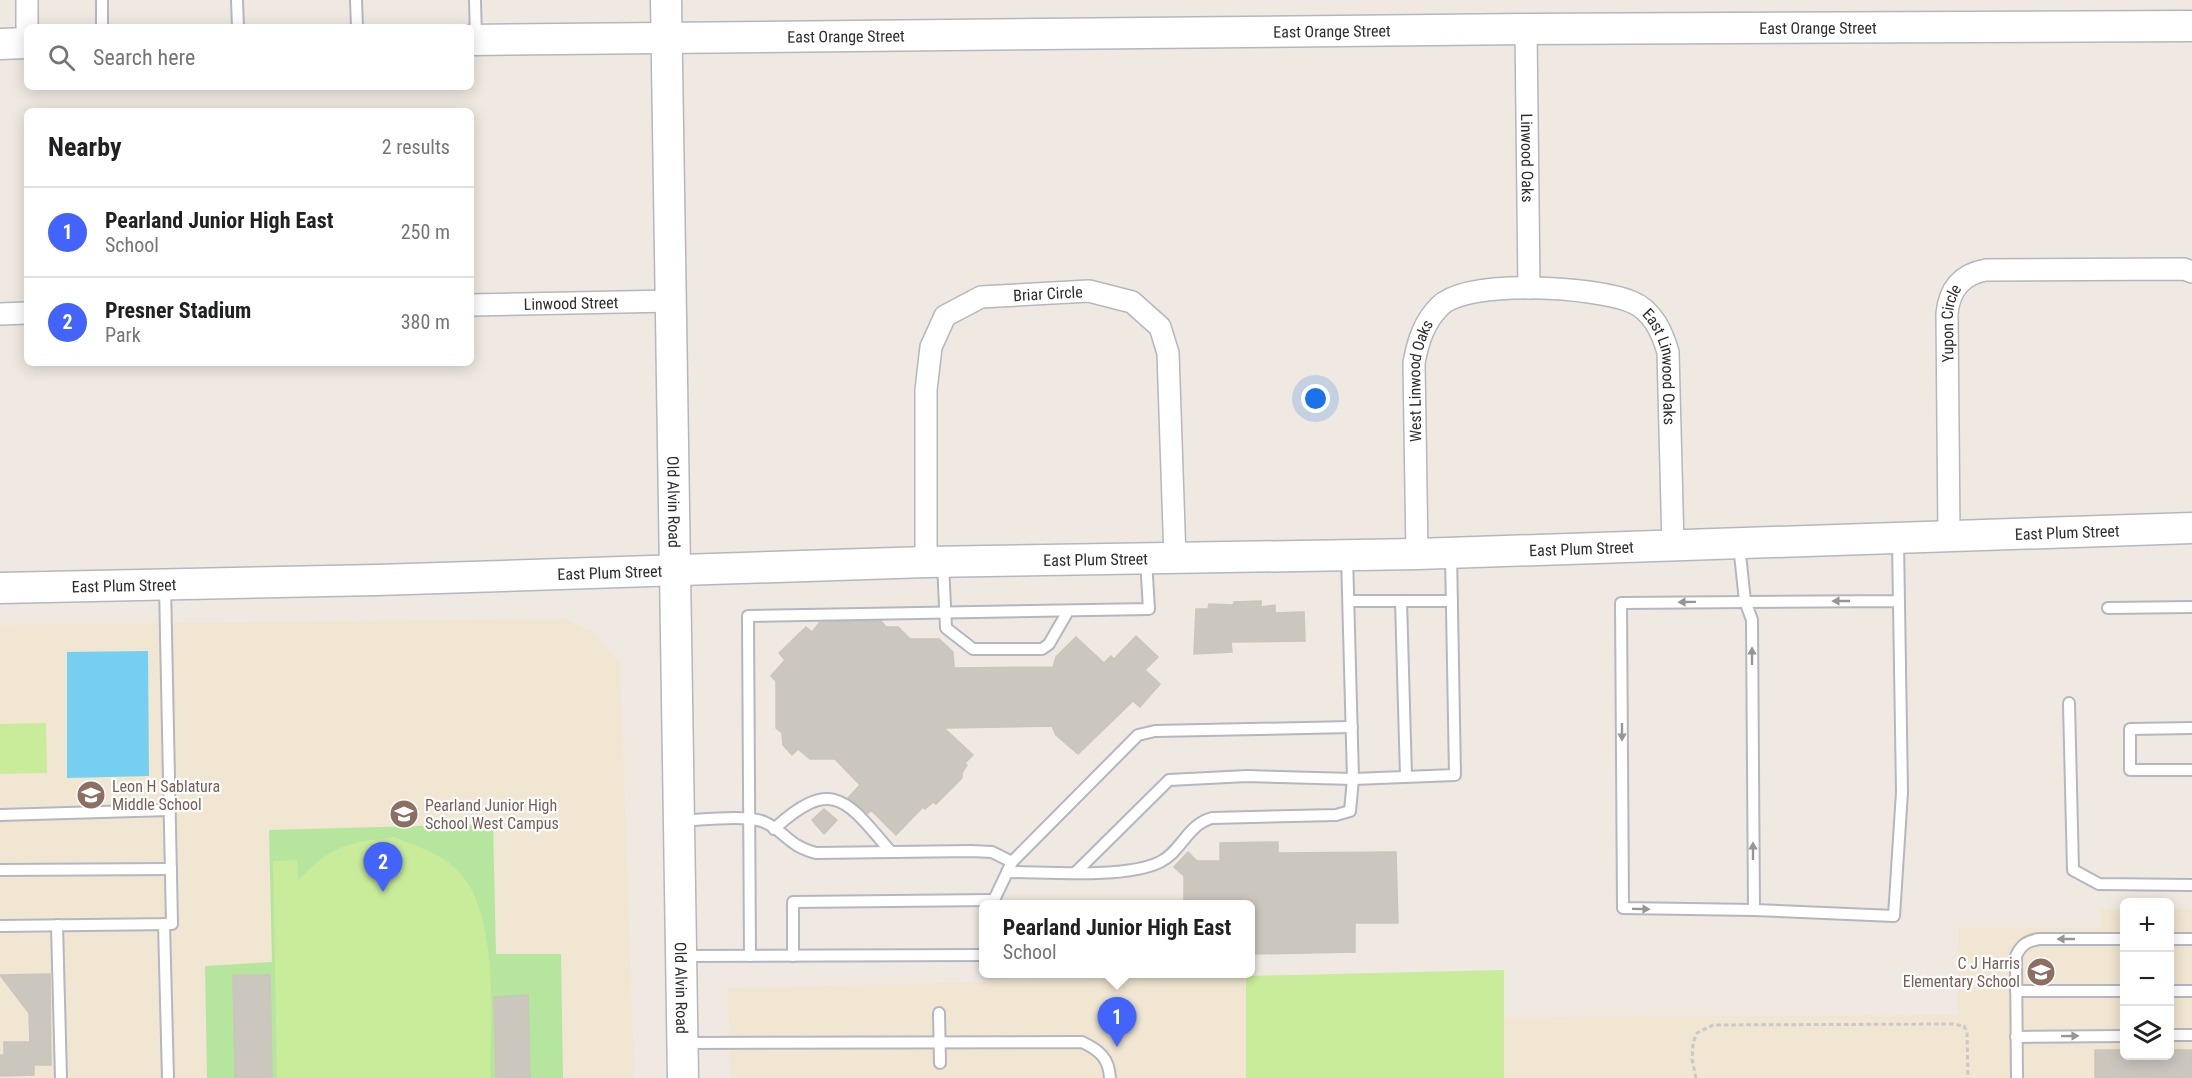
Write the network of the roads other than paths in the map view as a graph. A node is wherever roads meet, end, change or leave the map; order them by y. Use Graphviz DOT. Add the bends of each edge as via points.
graph roads {
  1 [pos="27,0"];
  2 [pos="102,0"];
  3 [pos="237,0"];
  4 [pos="356,0"];
  5 [pos="475,0"];
  6 [pos="666,0"];
  7 [pos="27,24"];
  8 [pos="102,24"];
  9 [pos="238,24"];
  10 [pos="357,24"];
  11 [pos="474,24"];
  12 [pos="2192,26"];
  13 [pos="1526,29"];
  14 [pos="667,38"];
  15 [pos="474,40"];
  16 [pos="24,43"];
  17 [pos="0,44"];
  18 [pos="2192,272"];
  19 [pos="1529,288"];
  20 [pos="671,301"];
  21 [pos="474,305"];
  22 [pos="24,313"];
  23 [pos="0,314"];
  24 [pos="2192,528"];
  25 [pos="1950,535"];
  26 [pos="1898,537"];
  27 [pos="1738,544"];
  28 [pos="1673,546"];
  29 [pos="1451,552"];
  30 [pos="1417,554"];
  31 [pos="1347,555"];
  32 [pos="1161,560"];
  33 [pos="934,562"];
  34 [pos="676,570"];
  35 [pos="165,585"];
  36 [pos="0,588"];
  37 [pos="1452,600"];
  38 [pos="1899,600"];
  39 [pos="1349,601"];
  40 [pos="1401,601"];
  41 [pos="1745,602"];
  42 [pos="2192,607"];
  43 [pos="2108,608"];
  44 [pos="1068,611"];
  45 [pos="943,612"];
  46 [pos="2069,703"];
  47 [pos="1352,727"];
  48 [pos="2192,728"];
  49 [pos="2192,770"];
  50 [pos="1406,776"];
  51 [pos="1353,779"];
  52 [pos="170,810"];
  53 [pos="0,815"];
  54 [pos="749,819"];
  55 [pos="680,821"];
  56 [pos="774,829"];
  57 [pos="891,852"];
  58 [pos="1009,867"];
  59 [pos="171,869"];
  60 [pos="0,870"];
  61 [pos="1077,872"];
  62 [pos="2192,885"];
  63 [pos="993,900"];
  64 [pos="979,902"];
  65 [pos="1754,910"];
  66 [pos="164,924"];
  67 [pos="57,925"];
  68 [pos="0,926"];
  69 [pos="2120,939"];
  70 [pos="2174,939"];
  71 [pos="2192,939"];
  72 [pos="979,955"];
  73 [pos="682,956"];
  74 [pos="750,956"];
  75 [pos="793,956"];
  76 [pos="2016,991"];
  77 [pos="2120,991"];
  78 [pos="2174,991"];
  79 [pos="2192,991"];
  80 [pos="939,1013"];
  81 [pos="2174,1035"];
  82 [pos="2192,1035"];
  83 [pos="2120,1036"];
  84 [pos="2016,1037"];
  85 [pos="940,1041"];
  86 [pos="683,1043"];
  87 [pos="940,1063"];
  88 [pos="61,1078"];
  89 [pos="168,1078"];
  90 [pos="683,1078"];
  91 [pos="1110,1078"];
  92 [pos="2017,1078"];
  1 -- 7 [label="street"];
  2 -- 8 [label="lane"];
  3 -- 9 [label="lane"];
  4 -- 10 [label="lane"];
  5 -- 11 [label="lane"];
  6 -- 14 [label="street, Old Alvin Road"];
  12 -- 13 [label="street, East Orange Street"];
  13 -- 14 [label="street, East Orange Street"];
  13 -- 19 [label="street, Linwood Oaks"];
  14 -- 15 [label="street, East Orange Street"];
  14 -- 20 [label="street, Old Alvin Road"];
  16 -- 17 [label="street"];
  18 -- 25 [label="street, Yupon Circle" via="1986,270 1971,272 1959,282 1948,297 1947,314"];
  19 -- 28 [label="street, East Linwood Oaks" via="1582,292 1632,302 1651,316 1662,333 1668,352"];
  19 -- 30 [label="street, West Linwood Oaks" via="1482,289 1457,297 1441,304 1425,325 1414,363"];
  20 -- 21 [label="street, Linwood Street"];
  20 -- 34 [label="street, Old Alvin Road"];
  22 -- 23 [label="street"];
  24 -- 25 [label="street, East Plum Street"];
  25 -- 26 [label="street, East Plum Street"];
  26 -- 27 [label="street, East Plum Street"];
  26 -- 38 [label="lane"];
  27 -- 28 [label="street, East Plum Street"];
  27 -- 41 [label="lane"];
  28 -- 29 [label="street, East Plum Street"];
  29 -- 30 [label="street, East Plum Street"];
  29 -- 37 [label="lane"];
  30 -- 31 [label="street, East Plum Street"];
  31 -- 32 [label="street, East Plum Street"];
  31 -- 39 [label="lane"];
  32 -- 33 [label="street, East Plum Street"];
  32 -- 33 [label="street, Briar Circle" via="1166,344 1160,327 1132,302 1089,291 981,297 945,316 931,347 926,390"];
  32 -- 44 [label="lane" via="1149,609"];
  33 -- 34 [label="street, East Plum Street"];
  33 -- 45 [label="lane"];
  34 -- 35 [label="street, East Plum Street"];
  34 -- 55 [label="street, Old Alvin Road"];
  35 -- 36 [label="street, East Plum Street"];
  35 -- 52 [label="lane"];
  37 -- 40 [label="lane"];
  37 -- 50 [label="lane" via="1455,775"];
  38 -- 41 [label="lane, one-way"];
  38 -- 65 [label="lane" via="1902,792 1894,916"];
  39 -- 40 [label="lane"];
  39 -- 47 [label="lane"];
  40 -- 50 [label="lane"];
  65 -- 41 [label="lane, one-way" via="1752,620"];
  41 -- 65 [label="lane, one-way" via="1621,603 1623,908"];
  42 -- 43 [label="lane"];
  44 -- 45 [label="lane"];
  44 -- 45 [label="lane" via="1042,649 973,650 946,628"];
  45 -- 54 [label="lane" via="748,616"];
  46 -- 62 [label="lane" via="2073,870 2099,884"];
  47 -- 51 [label="lane"];
  47 -- 58 [label="lane" via="1155,731 1138,735"];
  48 -- 49 [label="lane" via="2130,729 2130,770"];
  50 -- 51 [label="lane"];
  51 -- 61 [label="lane" via="1247,776 1169,780"];
  51 -- 61 [label="lane" via="1350,811 1336,815 1212,818 1201,821 1161,862 1119,872"];
  52 -- 53 [label="lane"];
  52 -- 59 [label="lane"];
  54 -- 55 [label="lane"];
  54 -- 56 [label="lane"];
  54 -- 74 [label="lane"];
  55 -- 73 [label="street, Old Alvin Road"];
  56 -- 57 [label="lane" via="798,848 816,853"];
  56 -- 57 [label="lane" via="809,802 837,801 855,811"];
  57 -- 58 [label="lane" via="992,852"];
  58 -- 61 [label="lane"];
  58 -- 63 [label="lane"];
  59 -- 60 [label="lane"];
  59 -- 66 [label="lane" via="172,924"];
  64 -- 75 [label="lane" via="793,902"];
  66 -- 67 [label="lane"];
  66 -- 89 [label="lane"];
  67 -- 68 [label="lane"];
  67 -- 88 [label="lane"];
  69 -- 76 [label="lane, one-way" via="2029,941 2016,956"];
  70 -- 71 [label="lane"];
  72 -- 75 [label="lane"];
  73 -- 74 [label="lane"];
  73 -- 86 [label="street, Old Alvin Road"];
  74 -- 75 [label="lane"];
  76 -- 77 [label="lane"];
  76 -- 84 [label="lane"];
  78 -- 79 [label="lane"];
  80 -- 85 [label="lane"];
  81 -- 82 [label="lane"];
  84 -- 83 [label="lane, one-way"];
  84 -- 92 [label="lane"];
  85 -- 86 [label="lane"];
  85 -- 87 [label="lane"];
  85 -- 91 [label="lane" via="1082,1042 1098,1049 1109,1065"];
  86 -- 90 [label="street, Old Alvin Road"];
}
